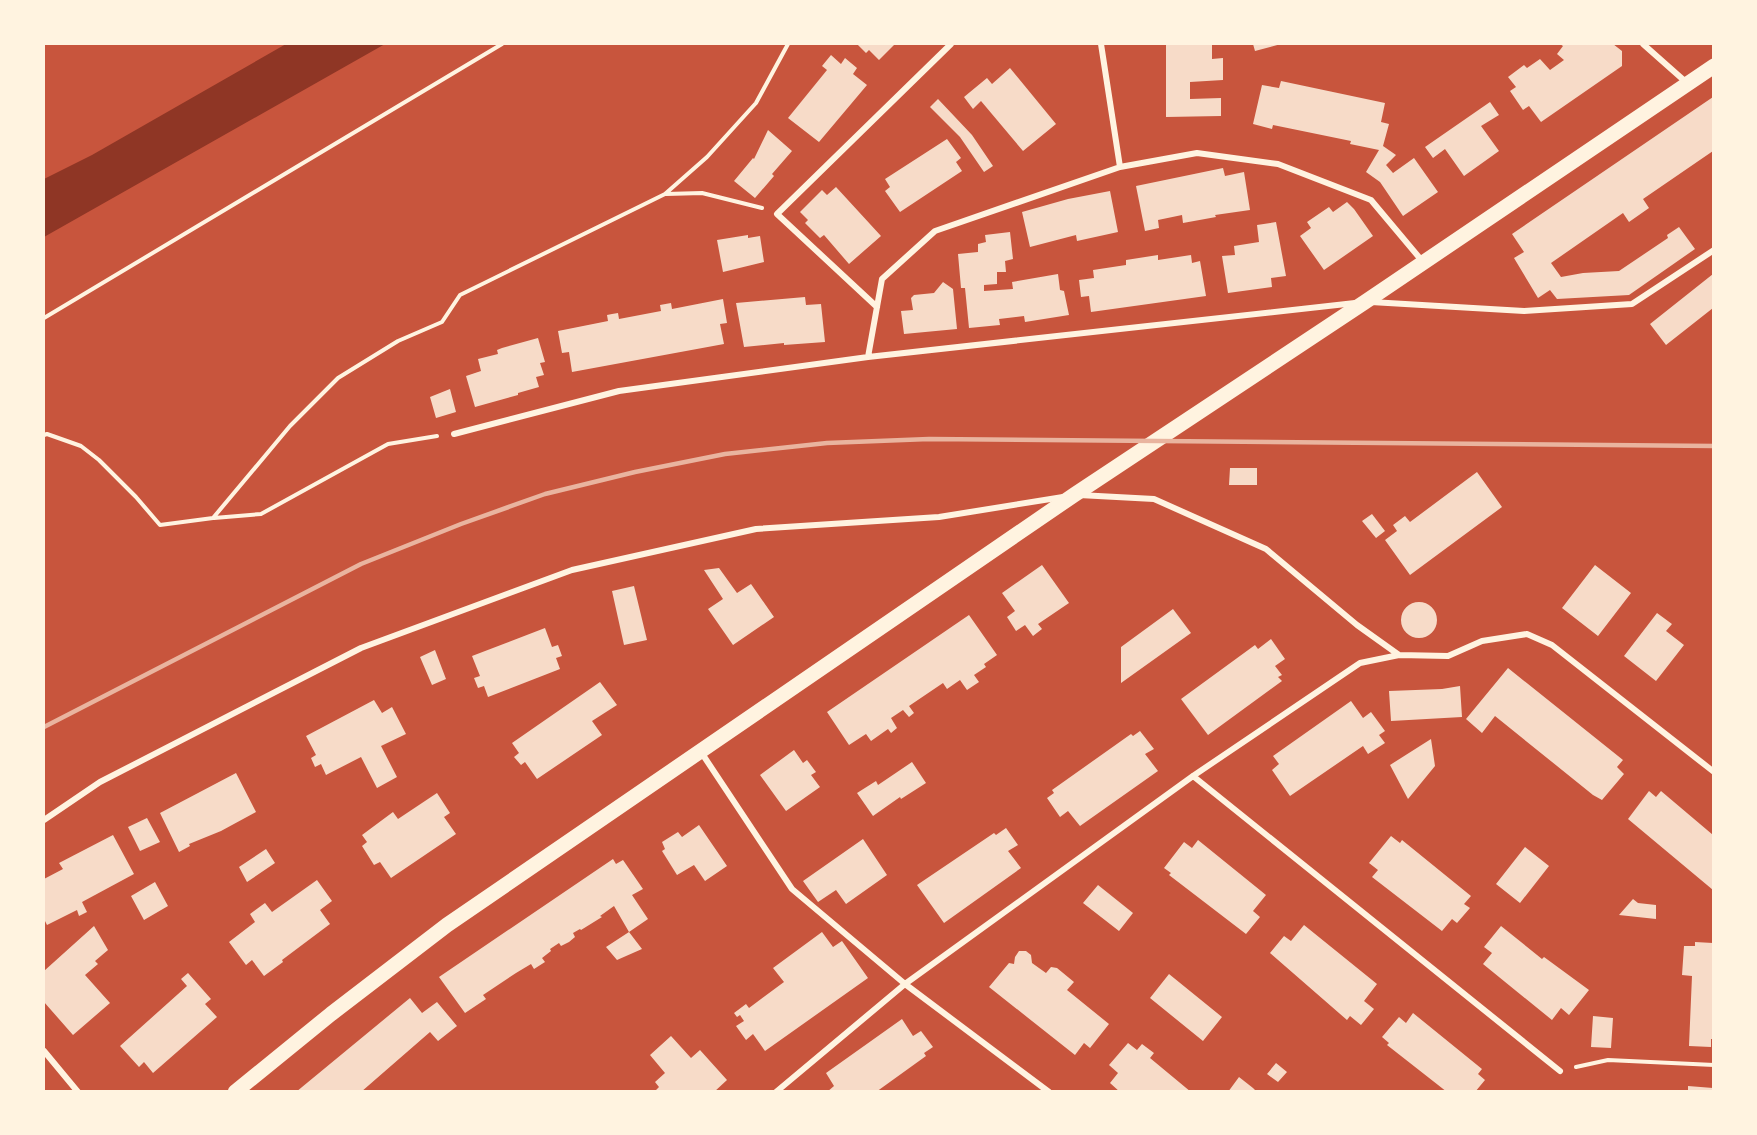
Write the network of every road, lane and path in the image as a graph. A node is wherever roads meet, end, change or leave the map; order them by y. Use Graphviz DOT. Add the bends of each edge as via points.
graph roads {
  1 [pos="502,44"];
  2 [pos="788,44"];
  3 [pos="951,44"];
  4 [pos="1101,44"];
  5 [pos="1643,44"];
  6 [pos="1713,66"];
  7 [pos="1687,83"];
  8 [pos="1120,168"];
  9 [pos="666,194"];
  10 [pos="777,214"];
  11 [pos="1713,250"];
  12 [pos="1424,262"];
  13 [pos="1365,302"];
  14 [pos="877,307"];
  15 [pos="44,318"];
  16 [pos="868,357"];
  17 [pos="454,434"];
  18 [pos="44,435"];
  19 [pos="1074,495"];
  20 [pos="213,518"];
  21 [pos="1399,654"];
  22 [pos="700,750"];
  23 [pos="1713,772"];
  24 [pos="1193,776"];
  25 [pos="44,820"];
  26 [pos="904,984"];
  27 [pos="44,1051"];
  28 [pos="1713,1065"];
  29 [pos="1560,1071"];
  30 [pos="78,1092"];
  31 [pos="235,1092"];
  32 [pos="776,1092"];
  33 [pos="1049,1092"];
  1 -- 15 [label="path"];
  2 -- 9 [label="path" via="756,103 707,157"];
  3 -- 10 [label="street"];
  4 -- 8 [label="street"];
  5 -- 7 [label="street"];
  6 -- 7 [label="main road"];
  7 -- 12 [label="main road"];
  8 -- 12 [label="street" via="1197,153 1278,164 1371,200"];
  8 -- 14 [label="street" via="935,231 882,279"];
  9 -- 10 [label="path" via="702,193"];
  9 -- 20 [label="path" via="460,295 442,322 398,341 338,378 290,426"];
  10 -- 14 [label="street"];
  11 -- 13 [label="street" via="1632,304 1524,311"];
  12 -- 13 [label="main road"];
  13 -- 16 [label="street"];
  13 -- 19 [label="main road"];
  14 -- 16 [label="street"];
  16 -- 17 [label="street" via="619,392"];
  17 -- 20 [label="path" via="388,444 261,514"];
  18 -- 20 [label="path" via="81,446 160,525"];
  19 -- 21 [label="street" via="1154,499 1266,549 1357,625"];
  19 -- 22 [label="main road"];
  19 -- 25 [label="street" via="939,517 756,529 572,570 361,648 100,782"];
  21 -- 23 [label="street" via="1448,656 1482,641 1527,634 1552,645"];
  21 -- 24 [label="street" via="1360,663"];
  22 -- 26 [label="street" via="792,889"];
  22 -- 31 [label="main road" via="447,925"];
  24 -- 26 [label="street"];
  24 -- 29 [label="street"];
  26 -- 32 [label="street"];
  26 -- 33 [label="street"];
  27 -- 30 [label="street"];
  28 -- 29 [label="path" via="1608,1060"];
}
